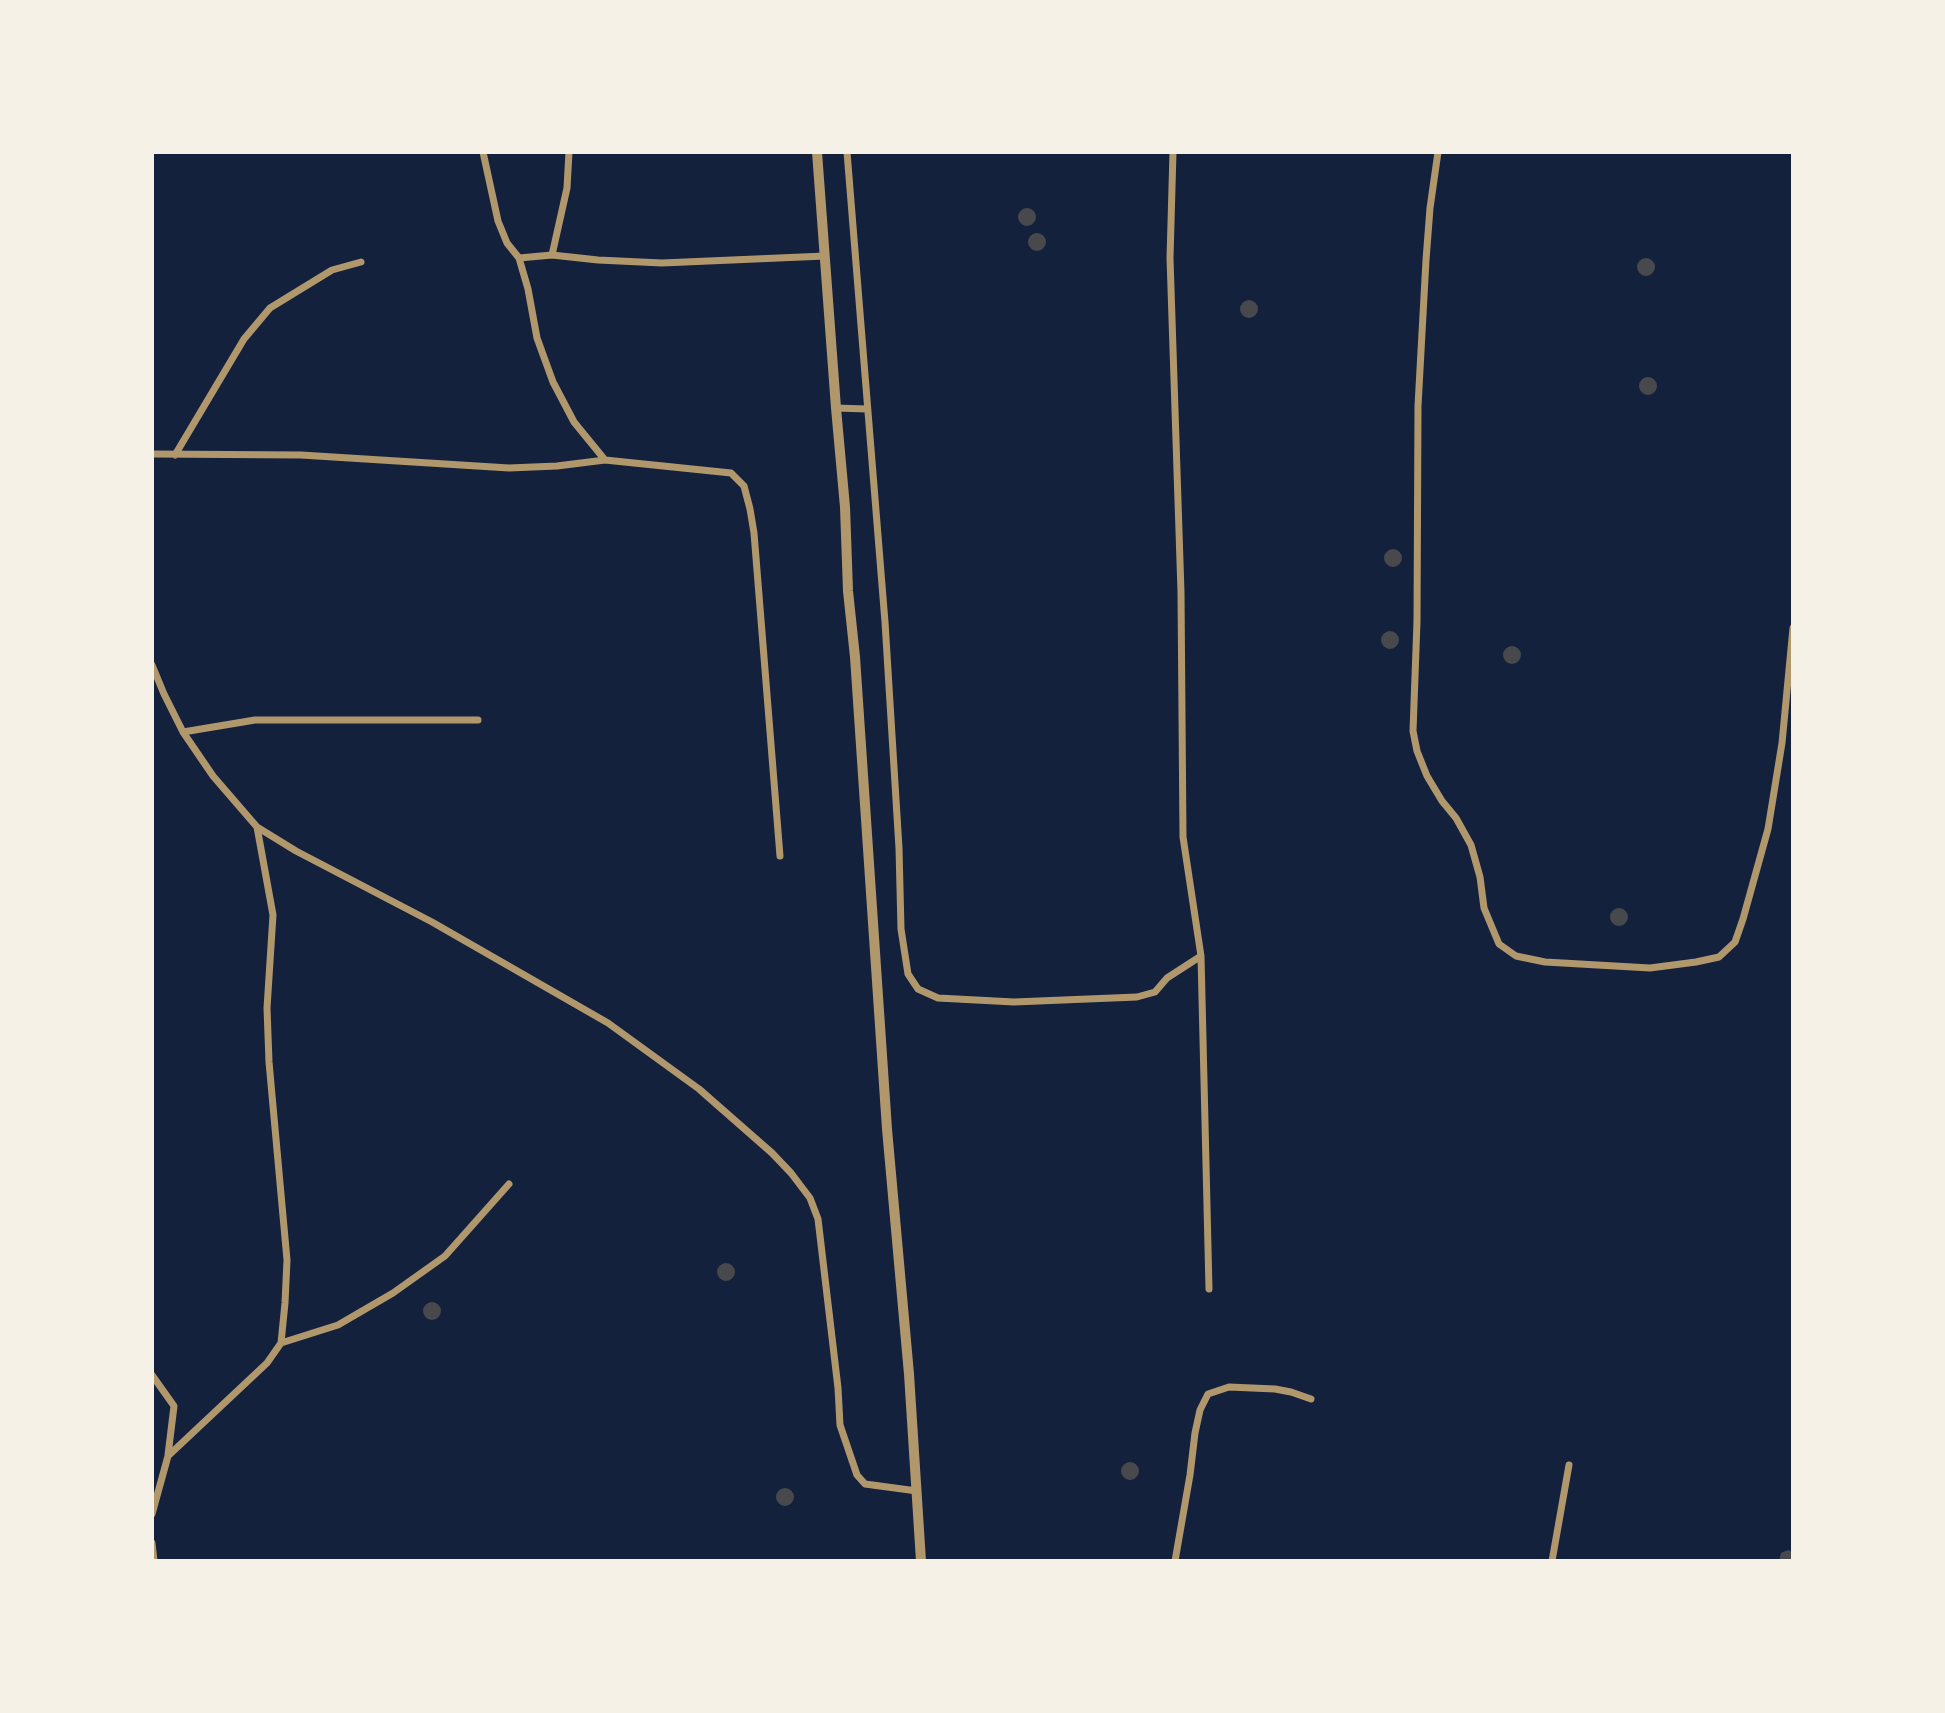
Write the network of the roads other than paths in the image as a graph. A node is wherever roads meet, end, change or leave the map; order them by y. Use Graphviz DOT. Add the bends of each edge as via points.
graph roads {
  1 [pos="483,152"];
  2 [pos="569,152"];
  3 [pos="817,152"];
  4 [pos="847,152"];
  5 [pos="1173,152"];
  6 [pos="1438,152"];
  7 [pos="552,255"];
  8 [pos="825,256"];
  9 [pos="519,258"];
  10 [pos="361,262"];
  11 [pos="836,408"];
  12 [pos="867,409"];
  13 [pos="152,454"];
  14 [pos="175,455"];
  15 [pos="605,460"];
  16 [pos="1793,628"];
  17 [pos="152,665"];
  18 [pos="478,719"];
  19 [pos="183,732"];
  20 [pos="257,827"];
  21 [pos="780,856"];
  22 [pos="1201,956"];
  23 [pos="509,1184"];
  24 [pos="1209,1289"];
  25 [pos="281,1343"];
  26 [pos="152,1375"];
  27 [pos="1311,1399"];
  28 [pos="168,1456"];
  29 [pos="1569,1465"];
  30 [pos="917,1491"];
  31 [pos="152,1514"];
  32 [pos="152,1543"];
  33 [pos="154,1561"];
  34 [pos="921,1561"];
  35 [pos="1175,1561"];
  36 [pos="1552,1561"];
  1 -- 9 [label="street" via="498,221"];
  2 -- 7 [label="street" via="567,188"];
  3 -- 8 [label="street"];
  4 -- 12 [label="street"];
  5 -- 22 [label="street" via="1170,258 1184,837"];
  6 -- 16 [label="street" via="1430,208 1418,406 1413,731 1427,776 1471,845 1484,908 1499,944 1516,956 1545,962 1650,968 1719,957 1735,942 1768,829"];
  7 -- 8 [label="street" via="662,262"];
  7 -- 9 [label="street"];
  8 -- 11 [label="street"];
  9 -- 15 [label="street" via="537,338 553,382 574,422"];
  10 -- 14 [label="street" via="332,270 270,308 244,339"];
  11 -- 12 [label="street"];
  11 -- 30 [label="street"];
  12 -- 22 [label="street" via="885,622 901,929 908,974 918,989 939,998 1096,1000 1155,992 1167,978"];
  13 -- 14 [label="street"];
  14 -- 15 [label="street" via="301,455 509,468"];
  15 -- 21 [label="street" via="731,473 744,486 754,533"];
  17 -- 19 [label="street"];
  18 -- 19 [label="street" via="255,719"];
  19 -- 20 [label="street"];
  20 -- 25 [label="street" via="273,915 267,1008 287,1260"];
  20 -- 30 [label="street" via="608,1024 699,1089 772,1153 810,1198 818,1219 841,1425 856,1475 865,1483"];
  22 -- 24 [label="street"];
  23 -- 25 [label="street" via="445,1256 393,1293 338,1325"];
  25 -- 28 [label="street" via="267,1363"];
  26 -- 28 [label="street" via="174,1406"];
  27 -- 35 [label="street" via="1275,1389 1240,1387 1208,1394 1195,1433"];
  28 -- 31 [label="street"];
  29 -- 36 [label="street"];
  30 -- 34 [label="street"];
  32 -- 33 [label="street"];
}
